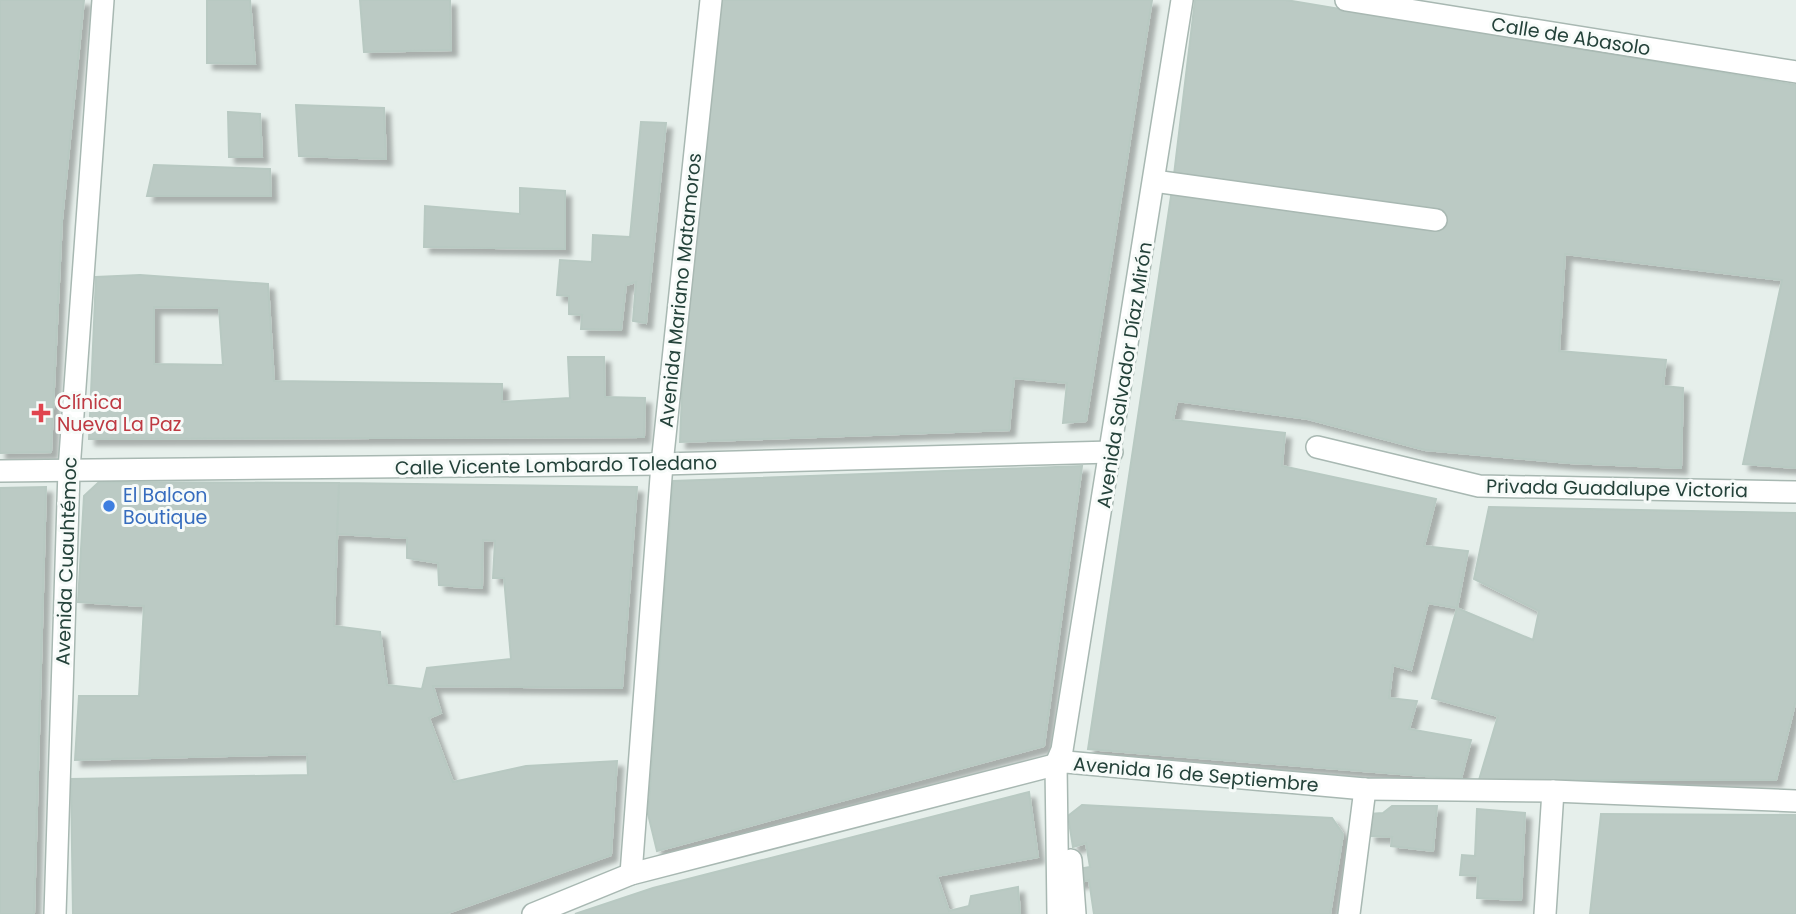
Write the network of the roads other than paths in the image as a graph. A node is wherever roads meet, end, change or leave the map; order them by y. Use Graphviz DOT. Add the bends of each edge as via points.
graph roads {
  1 [pos="103,0"];
  2 [pos="711,0"];
  3 [pos="1182,0"];
  4 [pos="1346,0"];
  5 [pos="1796,72"];
  6 [pos="1154,181"];
  7 [pos="1436,220"];
  8 [pos="1317,447"];
  9 [pos="1112,452"];
  10 [pos="662,464"];
  11 [pos="69,470"];
  12 [pos="0,471"];
  13 [pos="1796,492"];
  14 [pos="1061,759"];
  15 [pos="1365,789"];
  16 [pos="1553,790"];
  17 [pos="1796,801"];
  18 [pos="631,874"];
  19 [pos="55,914"];
  20 [pos="533,914"];
  21 [pos="1058,914"];
  22 [pos="1075,914"];
  23 [pos="1349,914"];
  24 [pos="1545,914"];
  1 -- 11 [label="street, Avenida Cuauhtémoc"];
  2 -- 10 [label="street, Avenida Mariano Matamoros"];
  3 -- 6 [label="street, Avenida Salvador Díaz Mirón"];
  4 -- 5 [label="street, Calle de Abasolo"];
  6 -- 7 [label="street"];
  6 -- 9 [label="street, Avenida Salvador Díaz Mirón"];
  8 -- 13 [label="street, Privada Guadalupe Victoria" via="1479,486"];
  9 -- 10 [label="street, Calle Vicente Lombardo Toledano"];
  9 -- 14 [label="street, Avenida Salvador Díaz Mirón"];
  10 -- 11 [label="street, Calle Vicente Lombardo Toledano"];
  10 -- 18 [label="street, Avenida Mariano Matamoros"];
  11 -- 12 [label="street, Calle Vicente Lombardo Toledano"];
  11 -- 19 [label="street, Avenida Cuauhtémoc"];
  14 -- 15 [label="street, Avenida 16 de Septiembre"];
  14 -- 18 [label="street, Avenida 16 de Septiembre"];
  14 -- 21 [label="street"];
  14 -- 22 [label="street"];
  15 -- 16 [label="street, Avenida 16 de Septiembre"];
  15 -- 23 [label="street"];
  16 -- 17 [label="street, Avenida 16 de Septiembre"];
  16 -- 24 [label="street"];
  18 -- 20 [label="street, Avenida 16 de Septiembre"];
}
